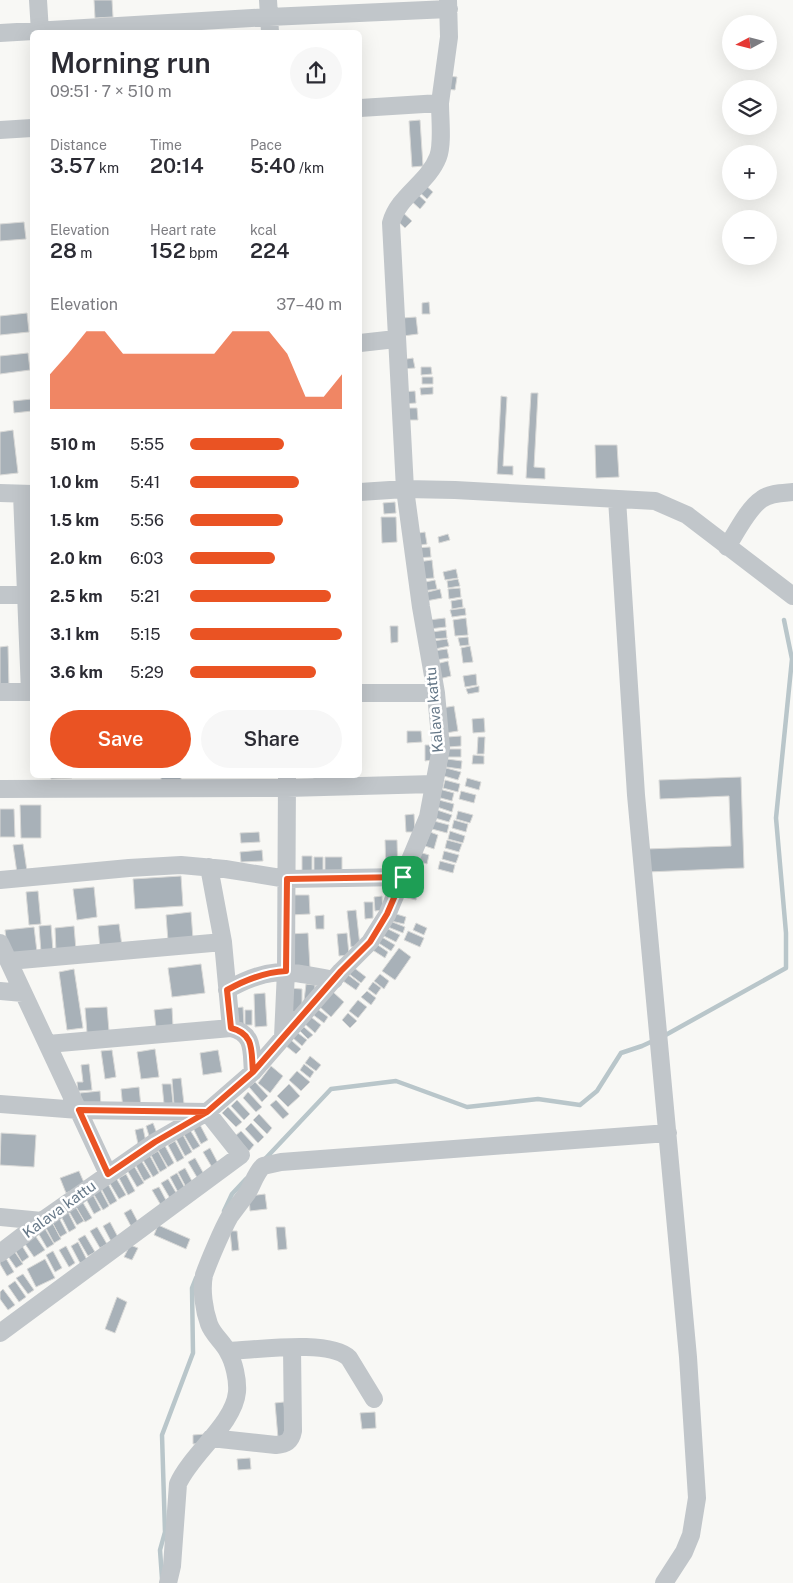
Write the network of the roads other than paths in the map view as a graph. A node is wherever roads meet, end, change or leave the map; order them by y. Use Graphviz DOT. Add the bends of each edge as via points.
graph roads {
  1 [pos="38,0"];
  2 [pos="448,5"];
  3 [pos="269,16"];
  4 [pos="40,30"];
  5 [pos="69,30"];
  6 [pos="0,32"];
  7 [pos="30,32"];
  8 [pos="440,103"];
  9 [pos="362,108"];
  10 [pos="30,128"];
  11 [pos="0,130"];
  12 [pos="396,339"];
  13 [pos="362,343"];
  14 [pos="405,489"];
  15 [pos="362,492"];
  16 [pos="793,492"];
  17 [pos="0,493"];
  18 [pos="27,494"];
  19 [pos="617,499"];
  20 [pos="727,548"];
  21 [pos="0,595"];
  22 [pos="29,595"];
  23 [pos="793,596"];
  24 [pos="30,644"];
  25 [pos="0,692"];
  26 [pos="30,692"];
  27 [pos="362,693"];
  28 [pos="436,693"];
  29 [pos="287,782"];
  30 [pos="434,784"];
  31 [pos="0,789"];
  32 [pos="209,867"];
  33 [pos="403,877"];
  34 [pos="287,879"];
  35 [pos="0,880"];
  36 [pos="223,942"];
  37 [pos="0,943"];
  38 [pos="8,961"];
  39 [pos="286,971"];
  40 [pos="334,980"];
  41 [pos="227,990"];
  42 [pos="0,991"];
  43 [pos="24,992"];
  44 [pos="231,1028"];
  45 [pos="284,1037"];
  46 [pos="48,1044"];
  47 [pos="253,1072"];
  48 [pos="0,1104"];
  49 [pos="79,1110"];
  50 [pos="207,1112"];
  51 [pos="668,1133"];
  52 [pos="251,1166"];
  53 [pos="108,1174"];
  54 [pos="0,1217"];
  55 [pos="42,1221"];
  56 [pos="0,1253"];
  57 [pos="0,1333"];
  58 [pos="292,1348"];
  59 [pos="228,1351"];
  60 [pos="374,1399"];
  61 [pos="212,1438"];
  62 [pos="168,1583"];
  63 [pos="664,1583"];
  1 -- 4 [label="street"];
  2 -- 3 [label="street"];
  2 -- 8 [label="street, Kalava kattu" via="449,37"];
  3 -- 5 [label="street"];
  6 -- 7 [label="street"];
  8 -- 9 [label="street"];
  8 -- 12 [label="street, Kalava kattu" via="439,156 429,174 394,213 391,223"];
  10 -- 11 [label="street"];
  12 -- 13 [label="street"];
  12 -- 14 [label="street, Kalava kattu"];
  14 -- 15 [label="street"];
  14 -- 19 [label="street"];
  14 -- 28 [label="street, Kalava kattu"];
  16 -- 20 [label="street" via="761,499"];
  17 -- 18 [label="street"];
  18 -- 22 [label="street"];
  19 -- 20 [label="street" via="655,501 687,515"];
  19 -- 51 [label="street" via="636,795"];
  20 -- 23 [label="street"];
  21 -- 22 [label="street"];
  22 -- 24 [label="street"];
  25 -- 26 [label="street"];
  27 -- 28 [label="street"];
  28 -- 30 [label="street, Kalava kattu" via="441,748"];
  29 -- 30 [label="street"];
  29 -- 31 [label="street"];
  29 -- 34 [label="street"];
  30 -- 33 [label="street, Kalava kattu" via="428,816"];
  32 -- 34 [label="street"];
  32 -- 35 [label="street" via="128,868"];
  32 -- 36 [label="street"];
  33 -- 34 [label="street"];
  33 -- 40 [label="street, Kalava kattu" via="370,942"];
  34 -- 39 [label="street"];
  36 -- 38 [label="street"];
  36 -- 41 [label="street"];
  37 -- 38 [label="street"];
  38 -- 43 [label="street"];
  39 -- 40 [label="street"];
  39 -- 41 [label="street" via="263,974"];
  39 -- 45 [label="street"];
  40 -- 45 [label="street, Kalava kattu"];
  41 -- 44 [label="street"];
  42 -- 43 [label="street"];
  43 -- 46 [label="street"];
  44 -- 46 [label="street"];
  44 -- 47 [label="street" via="248,1036"];
  45 -- 47 [label="street, Kalava kattu"];
  46 -- 49 [label="street"];
  47 -- 50 [label="street, Kalava kattu"];
  48 -- 49 [label="street"];
  49 -- 50 [label="street"];
  49 -- 53 [label="street"];
  50 -- 52 [label="street"];
  50 -- 53 [label="street, Kalava kattu"];
  51 -- 52 [label="street"];
  51 -- 63 [label="street" via="697,1498 692,1535"];
  52 -- 57 [label="street"];
  52 -- 59 [label="street" via="249,1190 229,1218 204,1276 205,1314 210,1327"];
  53 -- 55 [label="street, Kalava kattu"];
  54 -- 55 [label="street"];
  55 -- 56 [label="street, Kalava kattu"];
  58 -- 59 [label="street"];
  58 -- 60 [label="street" via="319,1346 344,1352"];
  58 -- 61 [label="street" via="293,1431 290,1440 276,1445"];
  59 -- 61 [label="street" via="237,1393 230,1412"];
  61 -- 62 [label="street" via="182,1474 178,1484"];
}
